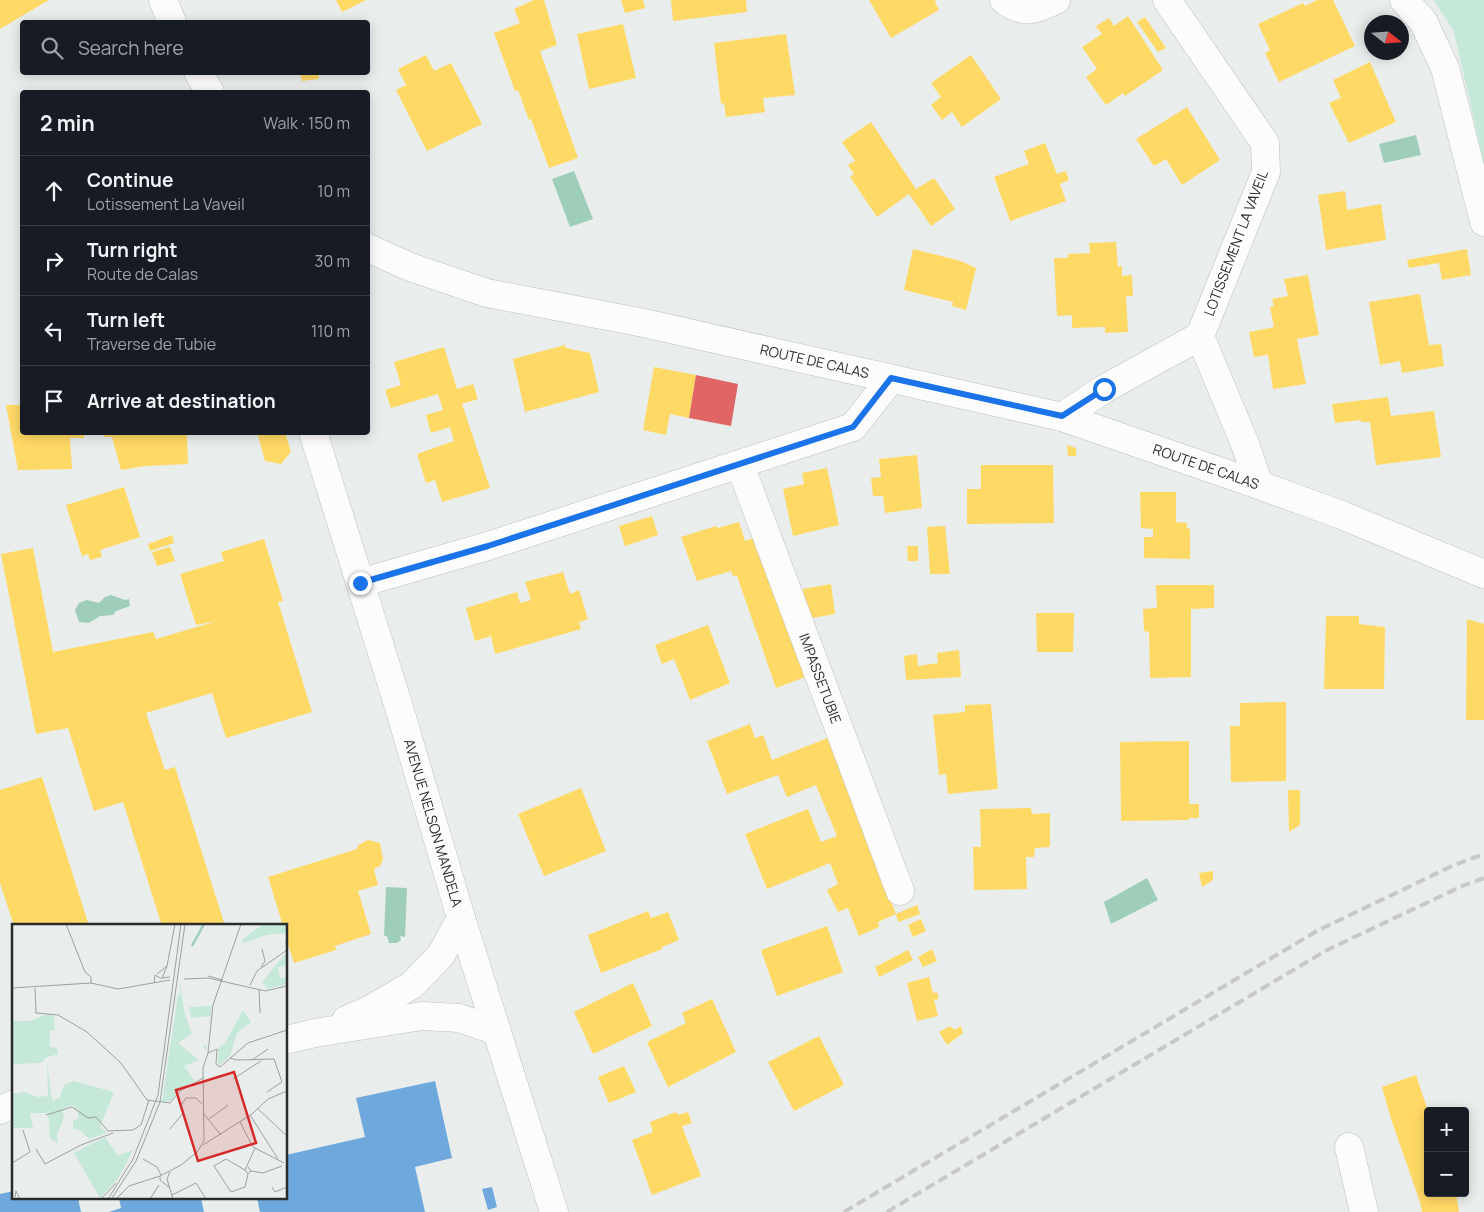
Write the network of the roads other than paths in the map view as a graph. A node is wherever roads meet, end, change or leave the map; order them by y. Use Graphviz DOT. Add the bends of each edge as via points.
graph roads {
  1 [pos="163,0"];
  2 [pos="1004,0"];
  3 [pos="1056,0"];
  4 [pos="1167,0"];
  5 [pos="1404,0"];
  6 [pos="171,20"];
  7 [pos="200,75"];
  8 [pos="209,90"];
  9 [pos="1484,222"];
  10 [pos="370,249"];
  11 [pos="1200,336"];
  12 [pos="891,378"];
  13 [pos="1062,416"];
  14 [pos="314,435"];
  15 [pos="740,464"];
  16 [pos="1259,484"];
  17 [pos="1484,574"];
  18 [pos="360,583"];
  19 [pos="900,890"];
  20 [pos="461,918"];
  21 [pos="497,1031"];
  22 [pos="315,1033"];
  23 [pos="288,1040"];
  24 [pos="12,1105"];
  25 [pos="0,1110"];
  26 [pos="1349,1147"];
  27 [pos="554,1212"];
  28 [pos="1364,1212"];
  1 -- 6 [label="street"];
  2 -- 3 [label="street" via="1014,8 1034,10"];
  4 -- 11 [label="street, LOTISSEMENT LA VAVEIL" via="1265,144 1266,172"];
  5 -- 9 [label="street" via="1423,21 1445,68"];
  7 -- 8 [label="street"];
  10 -- 12 [label="street, ROUTE DE CALAS" via="410,268 487,293 644,323"];
  11 -- 13 [label="street"];
  11 -- 16 [label="street"];
  12 -- 13 [label="street, ROUTE DE CALAS"];
  12 -- 15 [label="street" via="853,427"];
  13 -- 16 [label="street, ROUTE DE CALAS"];
  14 -- 18 [label="street, AVENUE NELSON MANDELA"];
  15 -- 18 [label="street" via="488,546"];
  15 -- 19 [label="street, IMPASSETUBIE"];
  16 -- 17 [label="street, ROUTE DE CALAS"];
  18 -- 20 [label="street, AVENUE NELSON MANDELA"];
  20 -- 21 [label="street, AVENUE NELSON MANDELA"];
  20 -- 22 [label="street" via="441,955 412,985 371,1009"];
  21 -- 22 [label="street" via="459,1018 422,1016"];
  21 -- 27 [label="street, AVENUE NELSON MANDELA"];
  22 -- 23 [label="street"];
  24 -- 25 [label="street"];
  26 -- 28 [label="street"];
}
